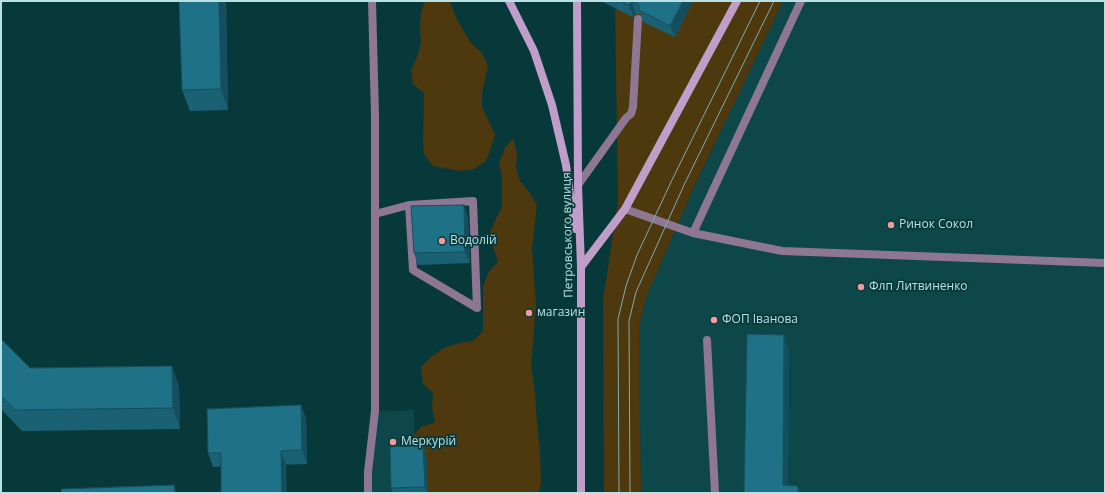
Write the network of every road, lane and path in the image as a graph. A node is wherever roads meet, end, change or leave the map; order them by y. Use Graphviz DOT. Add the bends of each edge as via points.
graph roads {
  1 [pos="372,1"];
  2 [pos="509,1"];
  3 [pos="577,1"];
  4 [pos="737,1"];
  5 [pos="801,1"];
  6 [pos="638,19"];
  7 [pos="578,185"];
  8 [pos="409,205"];
  9 [pos="625,209"];
  10 [pos="375,214"];
  11 [pos="693,233"];
  12 [pos="1105,262"];
  13 [pos="581,267"];
  14 [pos="707,340"];
  15 [pos="368,493"];
  16 [pos="581,493"];
  17 [pos="715,493"];
  1 -- 10 [label="lane"];
  2 -- 13 [label="main road" via="534,51 552,105 566,165"];
  3 -- 7 [label="main road, Петровського вулиця"];
  4 -- 9 [label="main road"];
  5 -- 11 [label="lane"];
  6 -- 7 [label="lane" via="631,114"];
  7 -- 13 [label="main road, Петровського вулиця"];
  8 -- 8 [label="lane" via="413,270 477,308 473,201"];
  8 -- 10 [label="lane"];
  9 -- 11 [label="lane"];
  9 -- 13 [label="main road"];
  10 -- 15 [label="lane" via="375,411"];
  11 -- 12 [label="lane" via="782,251"];
  13 -- 16 [label="main road, Петровського вулиця"];
  14 -- 17 [label="lane"];
}
